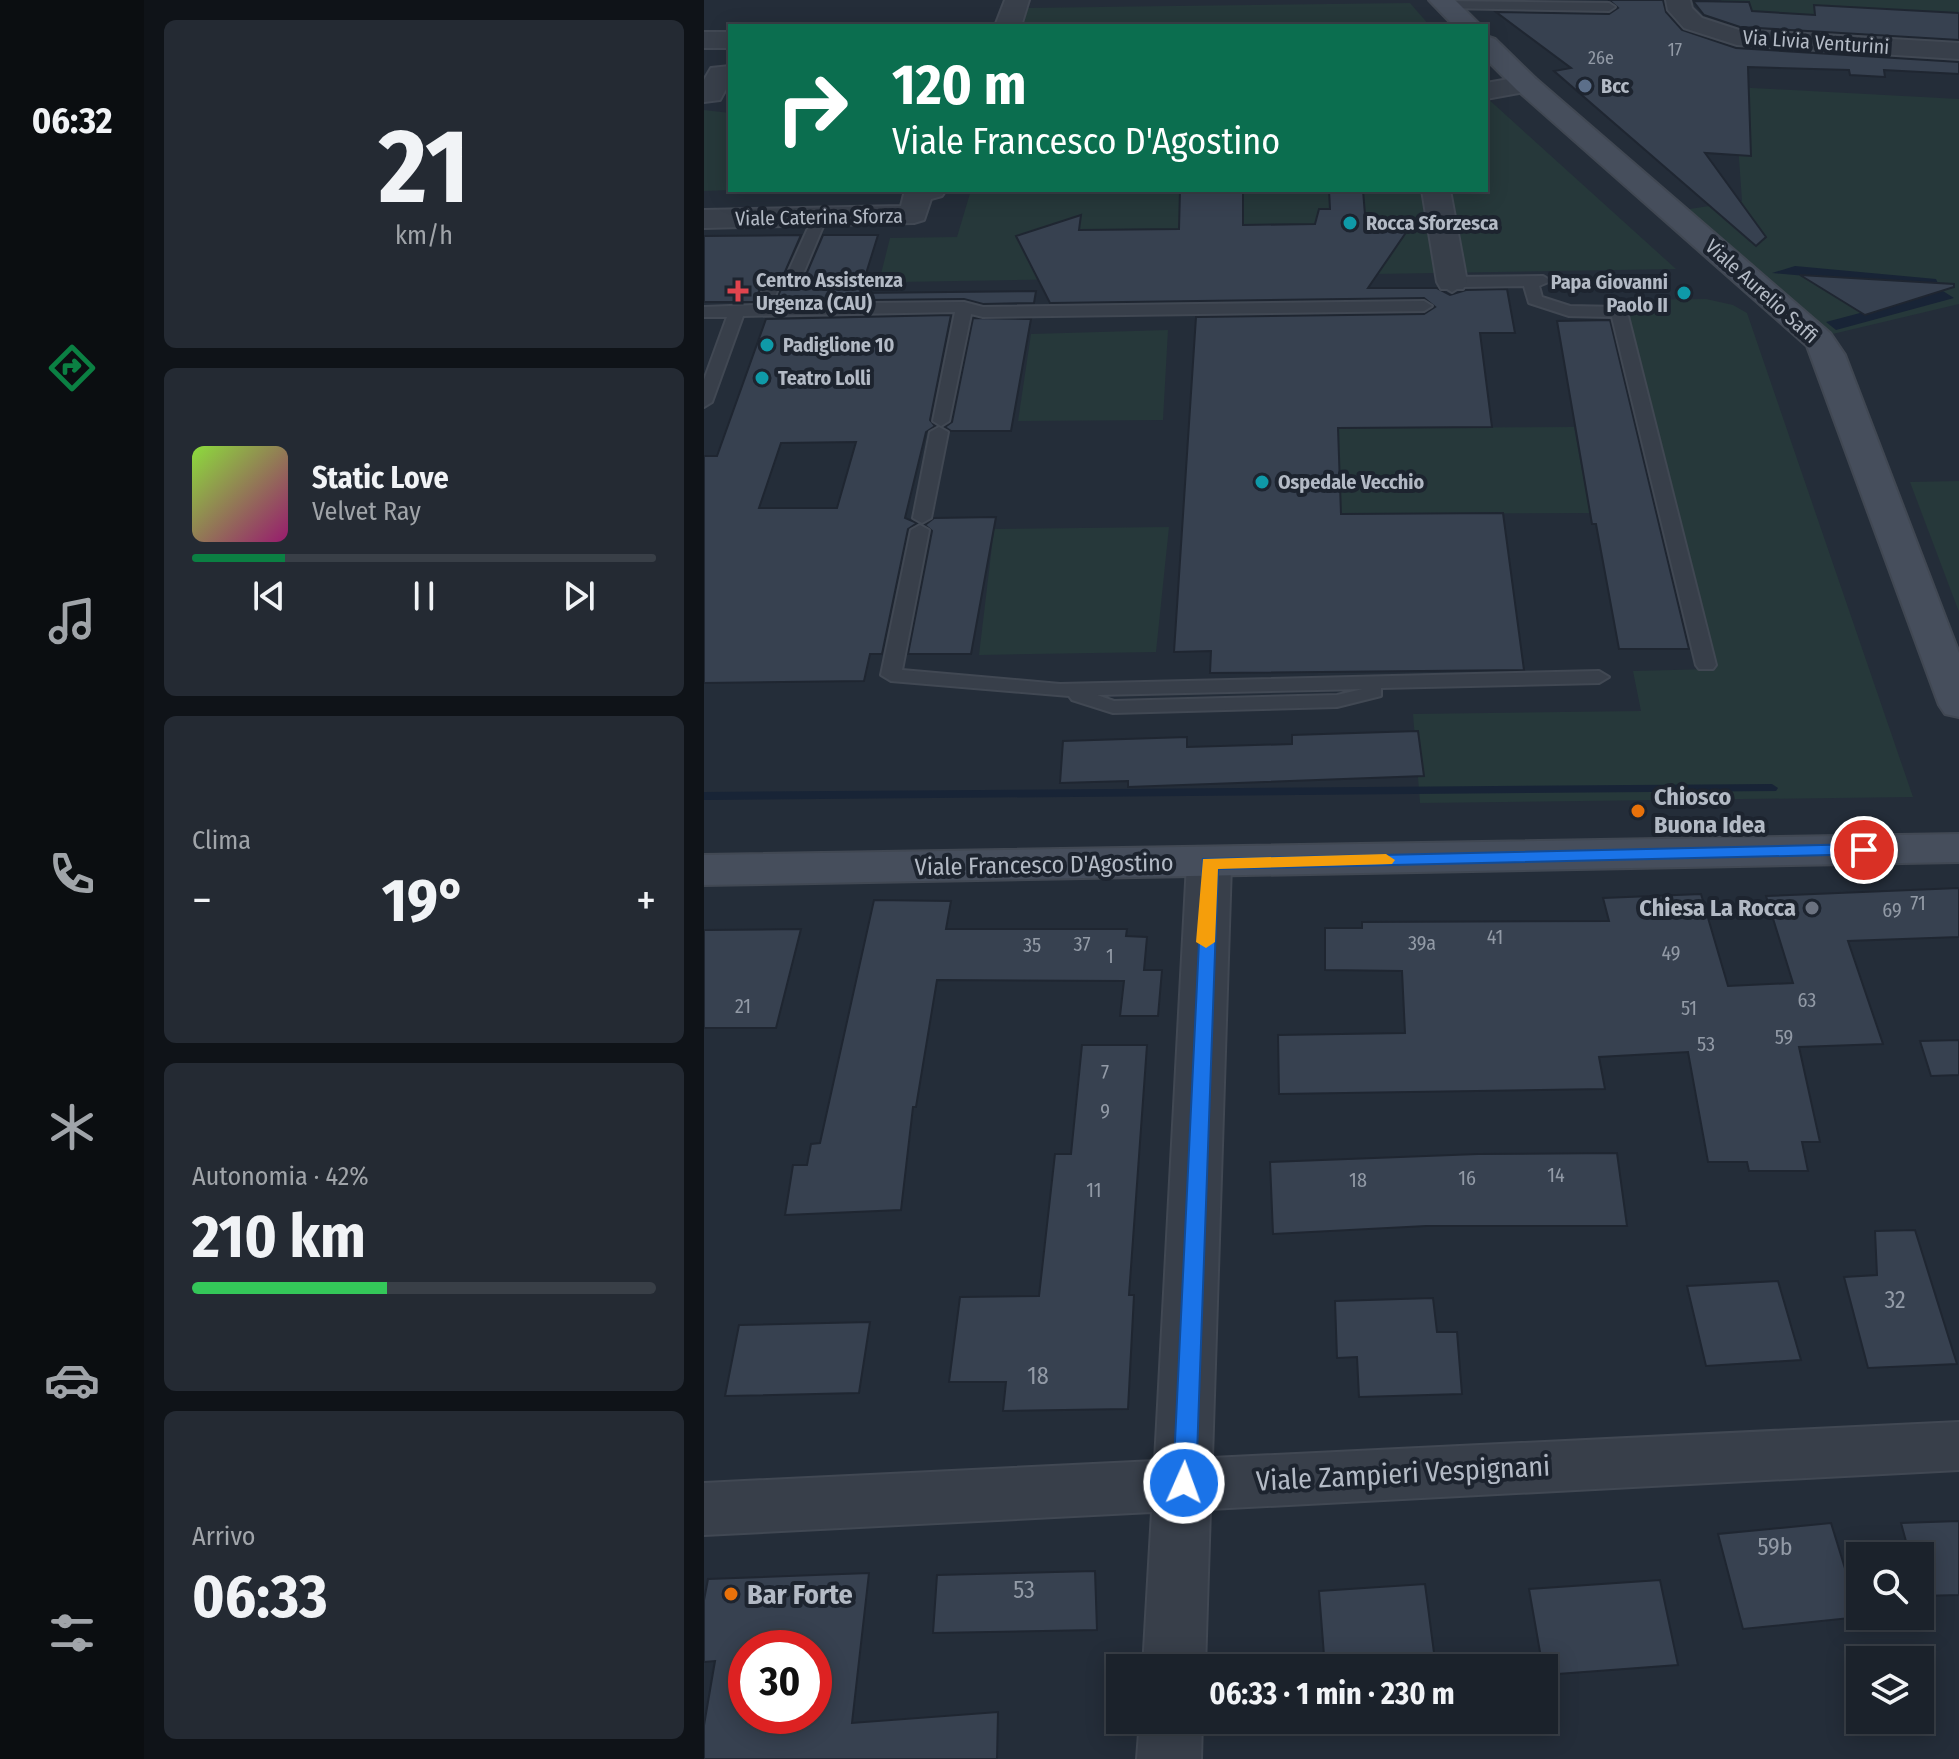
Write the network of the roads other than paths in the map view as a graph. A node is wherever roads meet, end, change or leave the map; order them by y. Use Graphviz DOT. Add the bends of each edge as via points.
graph roads {
  1 [pos="1017,0"];
  2 [pos="1443,2"];
  3 [pos="1677,6"];
  4 [pos="1609,7"];
  5 [pos="1009,24"];
  6 [pos="1466,24"];
  7 [pos="704,40"];
  8 [pos="728,40"];
  9 [pos="1488,46"];
  10 [pos="1959,51"];
  11 [pos="728,74"];
  12 [pos="1526,84"];
  13 [pos="1488,91"];
  14 [pos="704,94"];
  15 [pos="925,192"];
  16 [pos="1436,192"];
  17 [pos="704,202"];
  18 [pos="820,217"];
  19 [pos="704,219"];
  20 [pos="1452,285"];
  21 [pos="1424,306"];
  22 [pos="964,307"];
  23 [pos="762,309"];
  24 [pos="704,312"];
  25 [pos="737,312"];
  26 [pos="704,402"];
  27 [pos="1706,665"];
  28 [pos="1599,677"];
  29 [pos="1959,705"];
  30 [pos="1959,848"];
  31 [pos="1209,864"];
  32 [pos="704,870"];
  33 [pos="1959,1446"];
  34 [pos="1184,1483"];
  35 [pos="704,1509"];
  36 [pos="1175,1654"];
  37 [pos="1170,1734"];
  38 [pos="1169,1759"];
  1 -- 5 [label="street"];
  2 -- 4 [label="lane"];
  2 -- 6 [label="street"];
  3 -- 10 [label="street, Via Livia Venturini" via="1693,23 1737,37"];
  7 -- 8 [label="street"];
  9 -- 12 [label="street, Viale Aurelio Saffi"];
  11 -- 14 [label="street" via="720,74 711,94"];
  12 -- 13 [label="street"];
  12 -- 29 [label="street, Viale Aurelio Saffi" via="1819,340"];
  15 -- 17 [label="street, Viale Caterina Sforza"];
  15 -- 18 [label="street, Viale Caterina Sforza" via="914,214"];
  16 -- 20 [label="street"];
  18 -- 19 [label="street, Viale Caterina Sforza"];
  18 -- 23 [label="lane" via="792,281 773,282"];
  20 -- 27 [label="lane" via="1537,281 1535,300 1569,311 1619,312"];
  21 -- 22 [label="lane" via="983,312"];
  22 -- 23 [label="lane"];
  22 -- 28 [label="lane" via="891,675 1060,690 1113,707 1337,701 1422,682"];
  23 -- 25 [label="lane"];
  24 -- 25 [label="lane"];
  25 -- 26 [label="lane"];
  30 -- 31 [label="street, Viale Francesco D'Agostino"];
  31 -- 32 [label="street, Viale Francesco D'Agostino"];
  31 -- 34 [label="street"];
  33 -- 34 [label="street, Viale Zampieri Vespignani"];
  34 -- 35 [label="street, Viale Zampieri Vespignani"];
  34 -- 36 [label="street"];
  37 -- 38 [label="street"];
}
